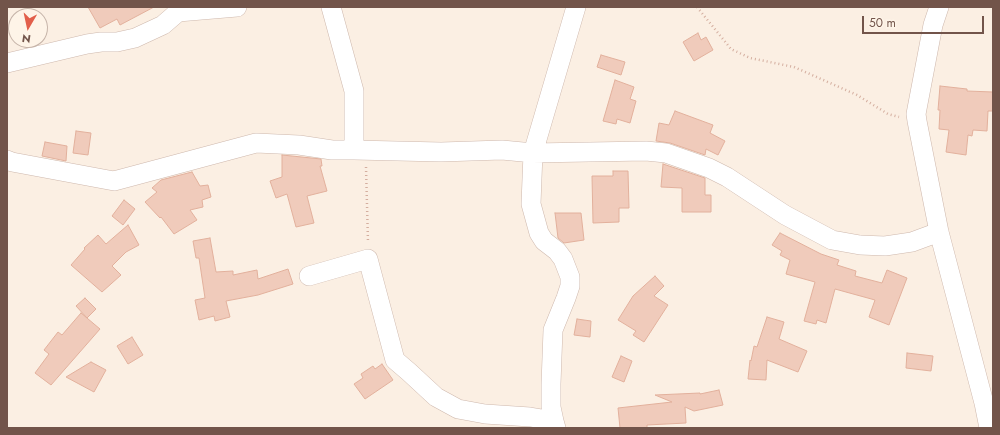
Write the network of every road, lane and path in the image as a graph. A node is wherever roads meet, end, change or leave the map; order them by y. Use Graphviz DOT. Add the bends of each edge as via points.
graph roads {
  1 [pos="237,7"];
  2 [pos="331,7"];
  3 [pos="576,7"];
  4 [pos="697,7"];
  5 [pos="939,7"];
  6 [pos="180,10"];
  7 [pos="7,63"];
  8 [pos="917,121"];
  9 [pos="360,150"];
  10 [pos="533,153"];
  11 [pos="7,160"];
  12 [pos="939,232"];
  13 [pos="368,260"];
  14 [pos="309,276"];
  15 [pos="555,424"];
  16 [pos="989,428"];
  1 -- 6 [label="street"];
  2 -- 9 [label="street" via="354,91"];
  3 -- 10 [label="street"];
  4 -- 8 [label="path" via="731,49 750,58 794,67 857,95 888,114"];
  5 -- 8 [label="street" via="933,25 916,114"];
  6 -- 7 [label="street" via="163,25 134,38 87,44"];
  8 -- 12 [label="street"];
  9 -- 10 [label="street" via="502,150"];
  9 -- 11 [label="street" via="256,143 114,181"];
  9 -- 13 [label="path"];
  10 -- 12 [label="street" via="666,153 727,177 785,215 832,240 885,246 912,242"];
  10 -- 15 [label="street" via="531,204 539,233 563,259 570,277 570,286 553,330 551,407"];
  12 -- 16 [label="street"];
  13 -- 14 [label="street"];
  13 -- 15 [label="street" via="395,360 436,397 458,409 530,417"];
}
